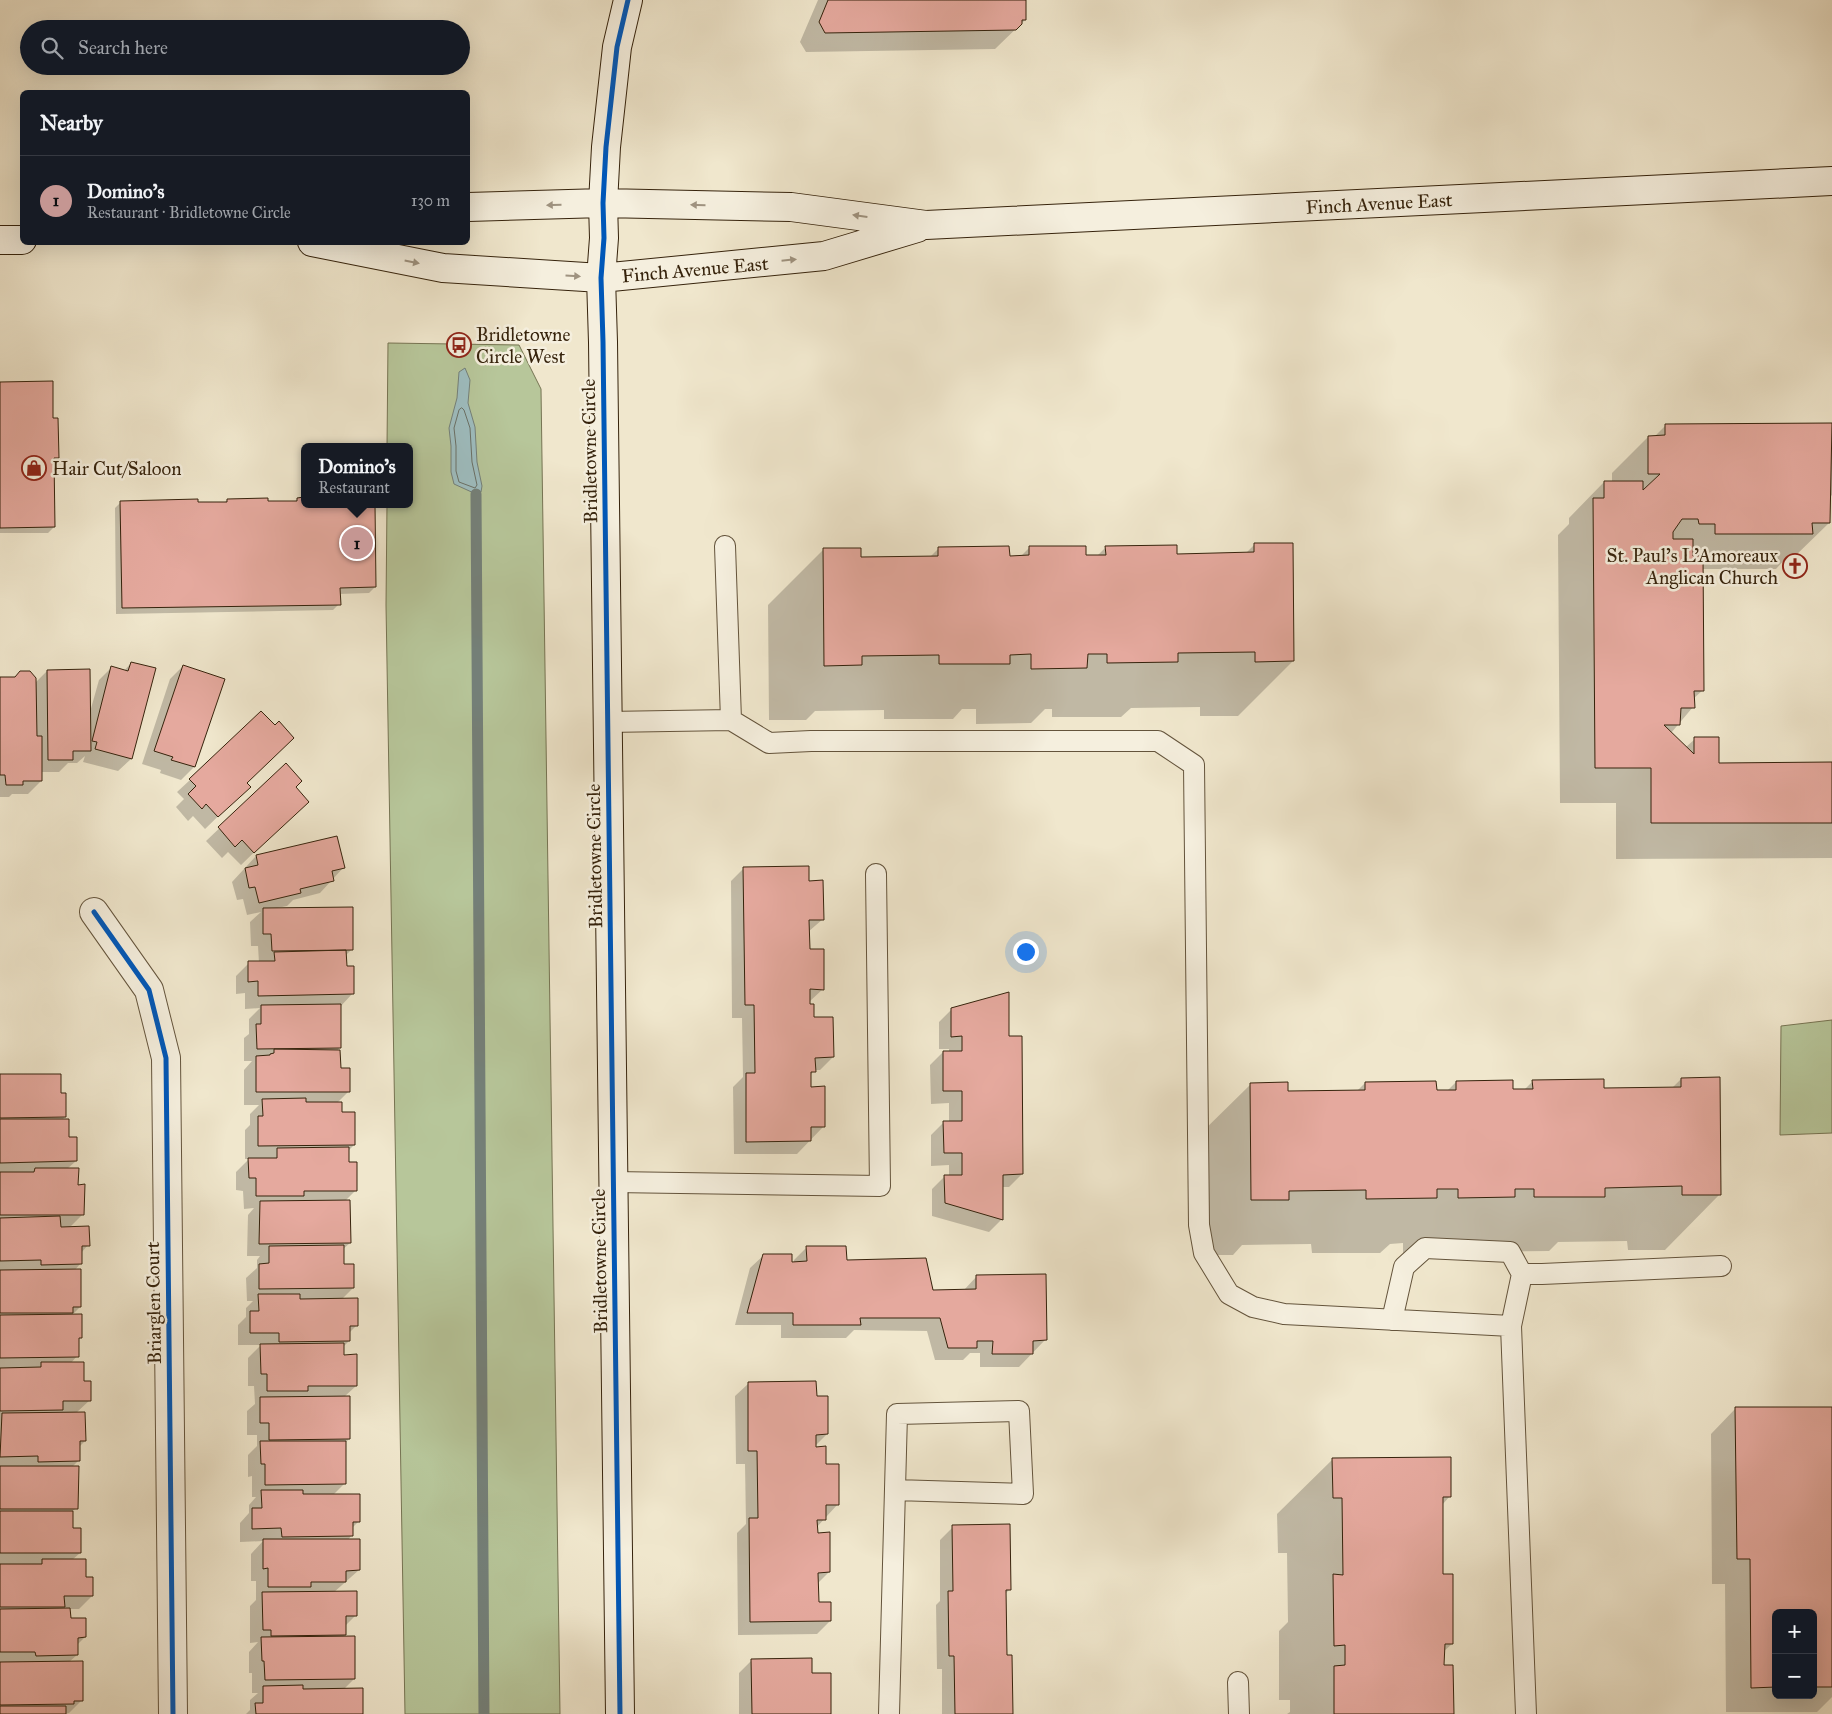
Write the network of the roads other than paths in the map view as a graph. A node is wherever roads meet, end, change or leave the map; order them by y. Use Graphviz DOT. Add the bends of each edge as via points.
graph roads {
  1 [pos="628,0"];
  2 [pos="1832,181"];
  3 [pos="603,203"];
  4 [pos="470,207"];
  5 [pos="926,225"];
  6 [pos="0,240"];
  7 [pos="20,240"];
  8 [pos="327,245"];
  9 [pos="601,278"];
  10 [pos="726,546"];
  11 [pos="731,720"];
  12 [pos="607,722"];
  13 [pos="876,874"];
  14 [pos="94,912"];
  15 [pos="613,1182"];
  16 [pos="1721,1266"];
  17 [pos="1522,1274"];
  18 [pos="1392,1320"];
  19 [pos="1511,1326"];
  20 [pos="896,1490"];
  21 [pos="1238,1682"];
  22 [pos="173,1714"];
  23 [pos="620,1714"];
  24 [pos="890,1714"];
  25 [pos="1239,1714"];
  26 [pos="1526,1714"];
  1 -- 3 [label="street, Bridletowne Circle" via="616,47"];
  2 -- 5 [label="street, Finch Avenue East"];
  3 -- 4 [label="street, Finch Avenue East, one-way"];
  5 -- 3 [label="street, Finch Avenue East, one-way" via="791,207"];
  3 -- 9 [label="street, Bridletowne Circle"];
  9 -- 5 [label="street, Finch Avenue East, one-way" via="824,256"];
  6 -- 7 [label="street"];
  8 -- 9 [label="street, Finch Avenue East, one-way" via="443,268"];
  9 -- 12 [label="street, Bridletowne Circle"];
  10 -- 11 [label="lane"];
  11 -- 12 [label="lane"];
  11 -- 18 [label="lane" via="769,742 1158,741 1194,765 1199,1225 1204,1253 1229,1294 1253,1307 1284,1314"];
  12 -- 15 [label="street, Bridletowne Circle"];
  13 -- 15 [label="lane" via="880,1186"];
  14 -- 22 [label="street, Briarglen Court" via="149,990 166,1058"];
  15 -- 23 [label="street, Bridletowne Circle"];
  16 -- 17 [label="lane"];
  17 -- 18 [label="lane" via="1510,1252 1425,1248 1404,1267"];
  17 -- 19 [label="lane"];
  18 -- 19 [label="lane"];
  19 -- 26 [label="lane"];
  20 -- 20 [label="lane" via="897,1414 1019,1411 1023,1494"];
  20 -- 24 [label="lane"];
  21 -- 25 [label="lane"];
}
